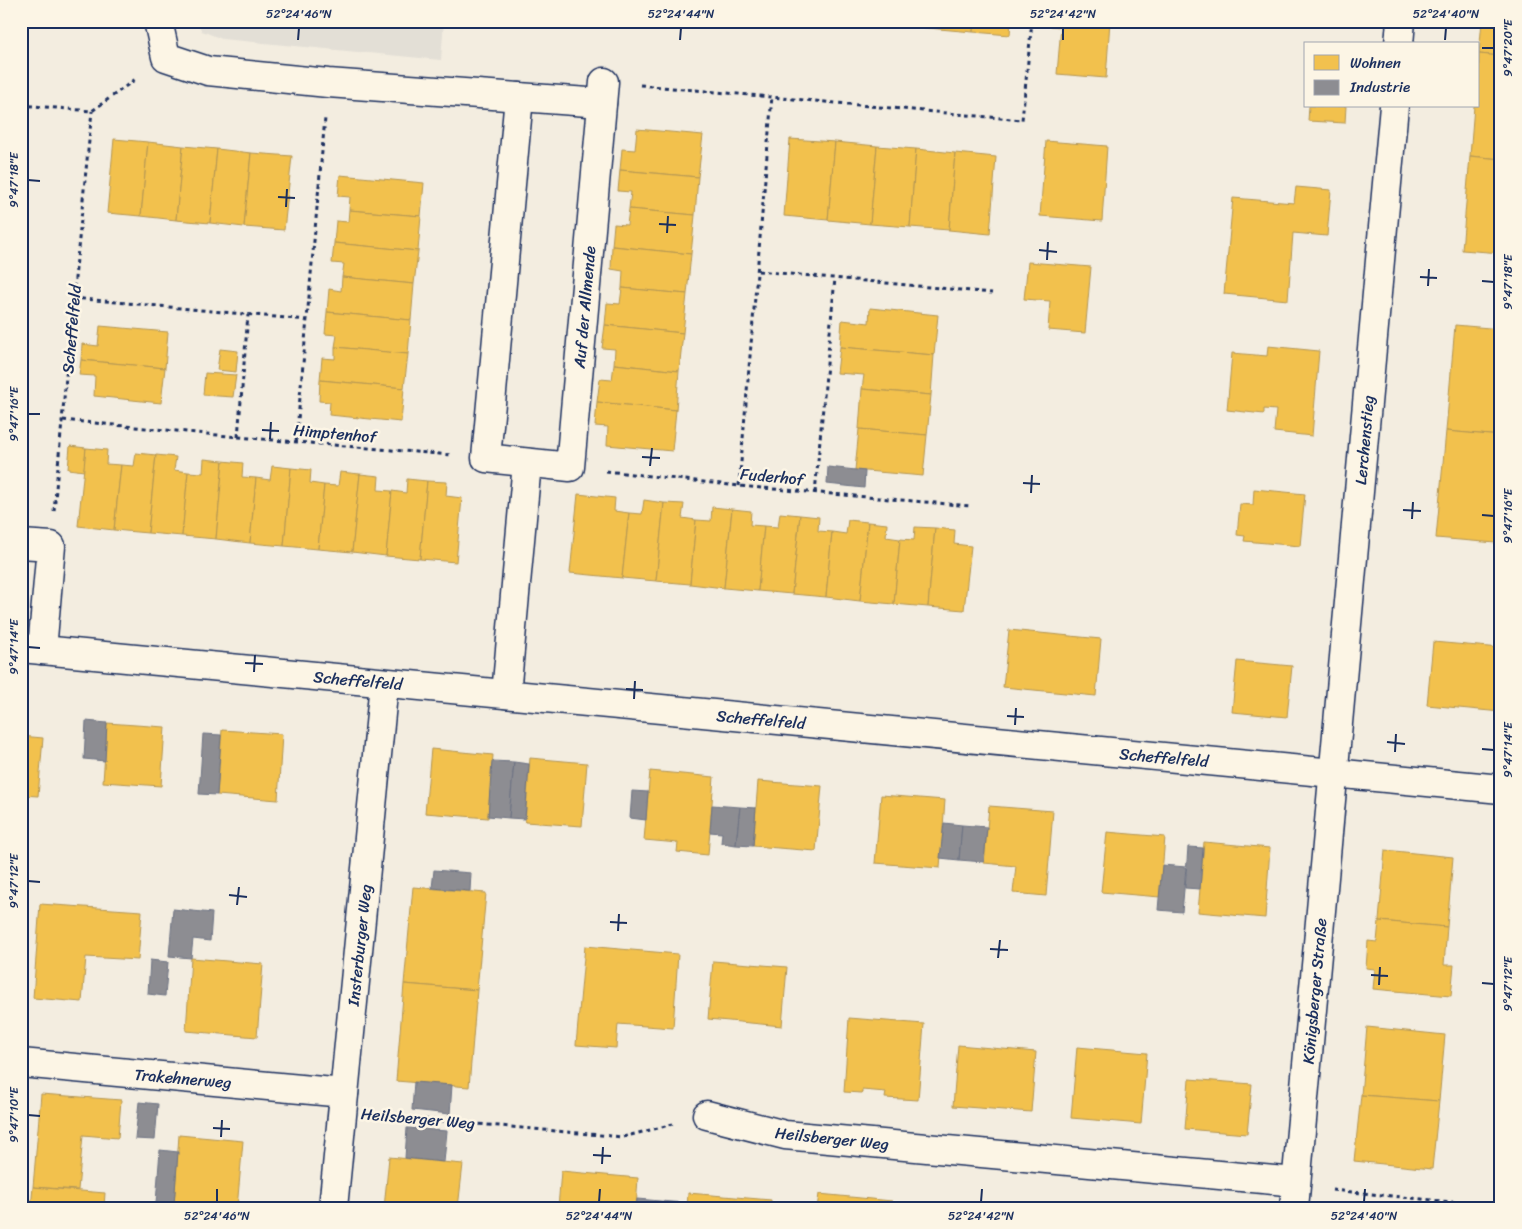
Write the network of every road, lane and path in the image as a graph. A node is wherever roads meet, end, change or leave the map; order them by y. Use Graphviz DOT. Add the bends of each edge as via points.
graph roads {
  1 [pos="158,21"];
  2 [pos="1032,21"];
  3 [pos="1401,21"];
  4 [pos="1399,42"];
  5 [pos="166,56"];
  6 [pos="328,83"];
  7 [pos="603,92"];
  8 [pos="772,96"];
  9 [pos="519,97"];
  10 [pos="21,105"];
  11 [pos="1394,108"];
  12 [pos="92,111"];
  13 [pos="758,271"];
  14 [pos="835,278"];
  15 [pos="992,293"];
  16 [pos="73,298"];
  17 [pos="248,315"];
  18 [pos="307,320"];
  19 [pos="63,420"];
  20 [pos="238,438"];
  21 [pos="296,442"];
  22 [pos="486,458"];
  23 [pos="527,463"];
  24 [pos="570,467"];
  25 [pos="739,486"];
  26 [pos="815,493"];
  27 [pos="971,506"];
  28 [pos="21,544"];
  29 [pos="51,546"];
  30 [pos="32,649"];
  31 [pos="384,683"];
  32 [pos="506,694"];
  33 [pos="1334,773"];
  34 [pos="1501,789"];
  35 [pos="21,1062"];
  36 [pos="344,1102"];
  37 [pos="707,1115"];
  38 [pos="1295,1192"];
  39 [pos="1501,1207"];
  40 [pos="333,1208"];
  1 -- 5 [label="street"];
  2 -- 8 [label="path" via="1022,120"];
  3 -- 4 [label="street"];
  5 -- 6 [label="street" via="208,71"];
  5 -- 12 [label="path"];
  6 -- 9 [label="street"];
  6 -- 18 [label="path"];
  7 -- 8 [label="path"];
  7 -- 9 [label="street"];
  7 -- 24 [label="street, Auf der Allmende"];
  8 -- 13 [label="path"];
  9 -- 22 [label="street"];
  10 -- 12 [label="path"];
  11 -- 33 [label="street, Lerchenstieg"];
  12 -- 16 [label="path, Scheffelfeld"];
  13 -- 14 [label="path"];
  13 -- 25 [label="path"];
  14 -- 15 [label="path"];
  14 -- 26 [label="path"];
  16 -- 17 [label="path"];
  16 -- 19 [label="path, Scheffelfeld"];
  17 -- 18 [label="path"];
  17 -- 20 [label="path"];
  18 -- 21 [label="path"];
  19 -- 20 [label="path, Himptenhof"];
  19 -- 29 [label="path, Scheffelfeld"];
  20 -- 21 [label="path, Himptenhof"];
  21 -- 22 [label="path, Himptenhof"];
  22 -- 23 [label="street"];
  23 -- 24 [label="street"];
  23 -- 32 [label="street"];
  24 -- 25 [label="path, Fuderhof"];
  25 -- 26 [label="path, Fuderhof"];
  26 -- 27 [label="path, Fuderhof"];
  28 -- 29 [label="street"];
  29 -- 30 [label="street"];
  30 -- 31 [label="street, Scheffelfeld"];
  31 -- 32 [label="street, Scheffelfeld"];
  31 -- 36 [label="street, Insterburger Weg"];
  32 -- 33 [label="street, Scheffelfeld"];
  33 -- 34 [label="street, Scheffelfeld"];
  33 -- 38 [label="street, Königsberger Straße"];
  35 -- 36 [label="street, Trakehnerweg"];
  36 -- 37 [label="path, Heilsberger Weg" via="623,1137"];
  36 -- 40 [label="street, Insterburger Weg"];
  37 -- 38 [label="street, Heilsberger Weg" via="786,1135"];
  38 -- 39 [label="path"];
}
